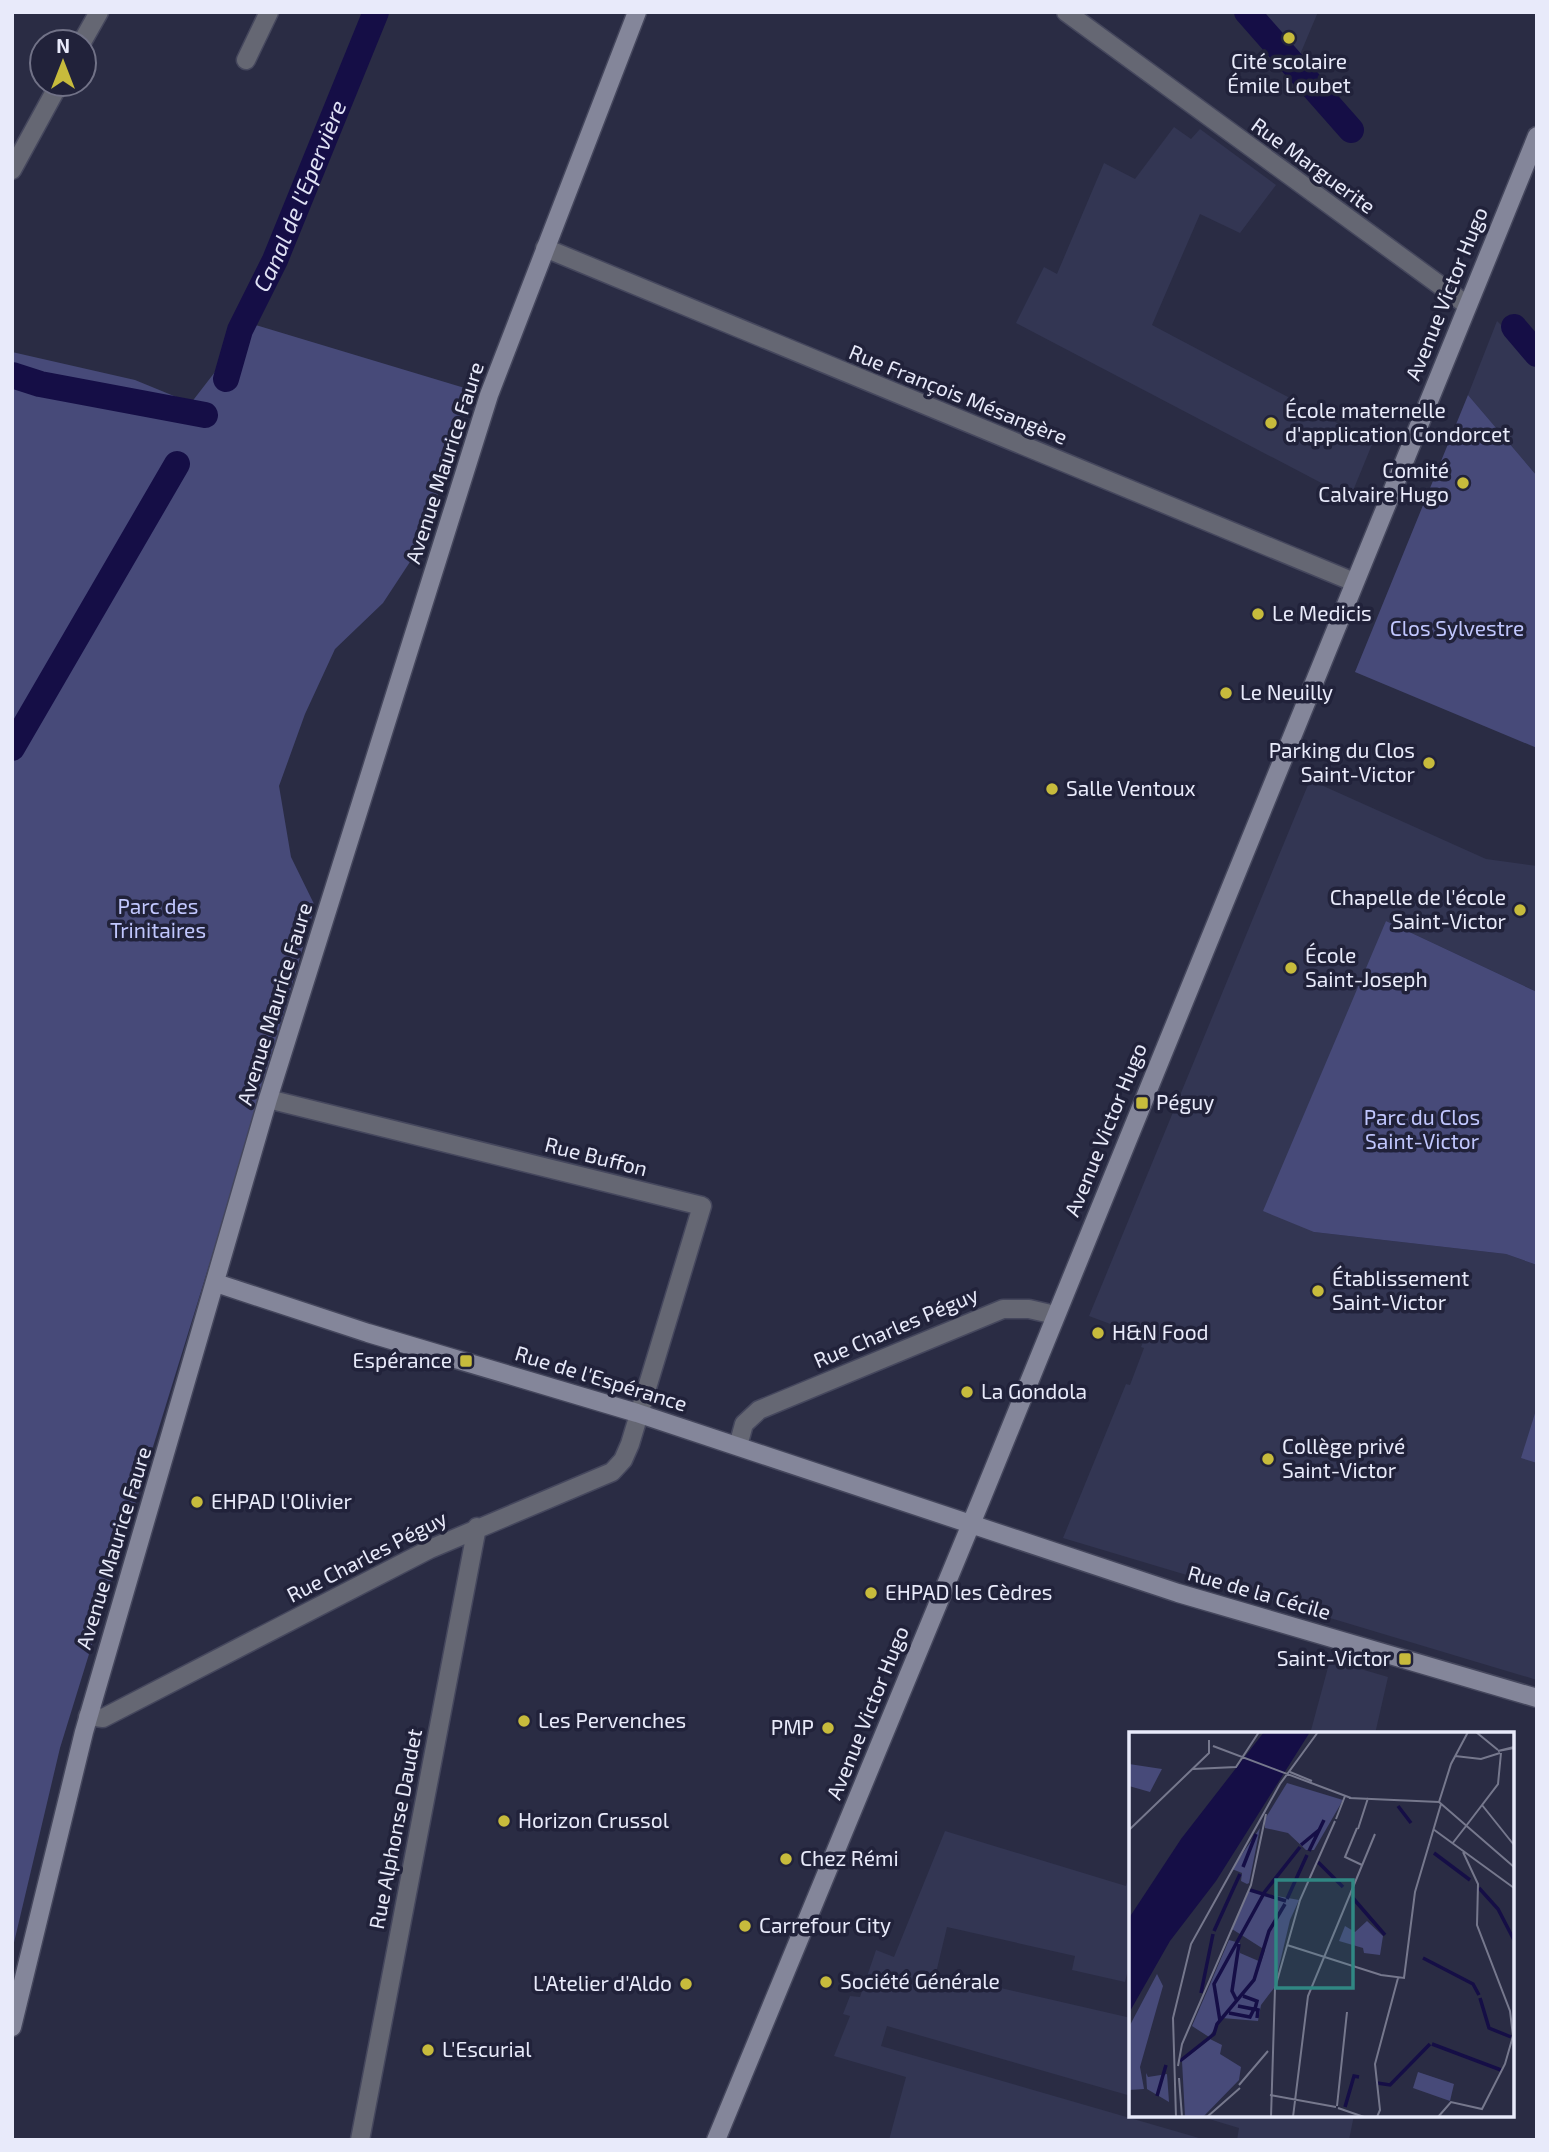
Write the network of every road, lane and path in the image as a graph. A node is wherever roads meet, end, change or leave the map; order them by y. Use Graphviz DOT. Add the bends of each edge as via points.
graph roads {
  1 [pos="99,12"];
  2 [pos="269,12"];
  3 [pos="637,12"];
  4 [pos="1066,12"];
  5 [pos="90,28"];
  6 [pos="246,60"];
  7 [pos="51,98"];
  8 [pos="1537,136"];
  9 [pos="12,170"];
  10 [pos="545,248"];
  11 [pos="1467,305"];
  12 [pos="1354,582"];
  13 [pos="268,1099"];
  14 [pos="216,1283"];
  15 [pos="1055,1315"];
  16 [pos="637,1413"];
  17 [pos="738,1446"];
  18 [pos="971,1524"];
  19 [pos="477,1527"];
  20 [pos="1537,1698"];
  21 [pos="88,1716"];
  22 [pos="12,2027"];
  23 [pos="360,2140"];
  24 [pos="716,2140"];
  1 -- 5 [label="street"];
  2 -- 6 [label="street"];
  3 -- 10 [label="street, Avenue Maurice Faure"];
  4 -- 11 [label="street, Rue Marguerite"];
  7 -- 9 [label="street"];
  8 -- 11 [label="street, Avenue Victor Hugo"];
  10 -- 12 [label="street, Rue François Mésangère"];
  10 -- 13 [label="street, Avenue Maurice Faure" via="489,394"];
  11 -- 12 [label="street, Avenue Victor Hugo"];
  12 -- 15 [label="street, Avenue Victor Hugo"];
  13 -- 14 [label="street, Avenue Maurice Faure"];
  13 -- 16 [label="street, Rue Buffon" via="702,1206"];
  14 -- 16 [label="street, Rue de l'Espérance"];
  14 -- 21 [label="street, Avenue Maurice Faure"];
  15 -- 17 [label="street, Rue Charles Péguy" via="1029,1309 990,1314 759,1410 744,1424"];
  15 -- 18 [label="street, Avenue Victor Hugo"];
  16 -- 17 [label="street, Rue de l'Espérance"];
  16 -- 19 [label="street, Rue Charles Péguy" via="630,1444 612,1472"];
  17 -- 18 [label="street, Rue de l'Espérance"];
  18 -- 20 [label="street, Rue de la Cécile" via="1178,1593"];
  18 -- 24 [label="street, Avenue Victor Hugo"];
  19 -- 21 [label="street, Rue Charles Péguy" via="103,1718"];
  19 -- 23 [label="street, Rue Alphonse Daudet"];
  21 -- 22 [label="street, Avenue Maurice Faure"];
}
